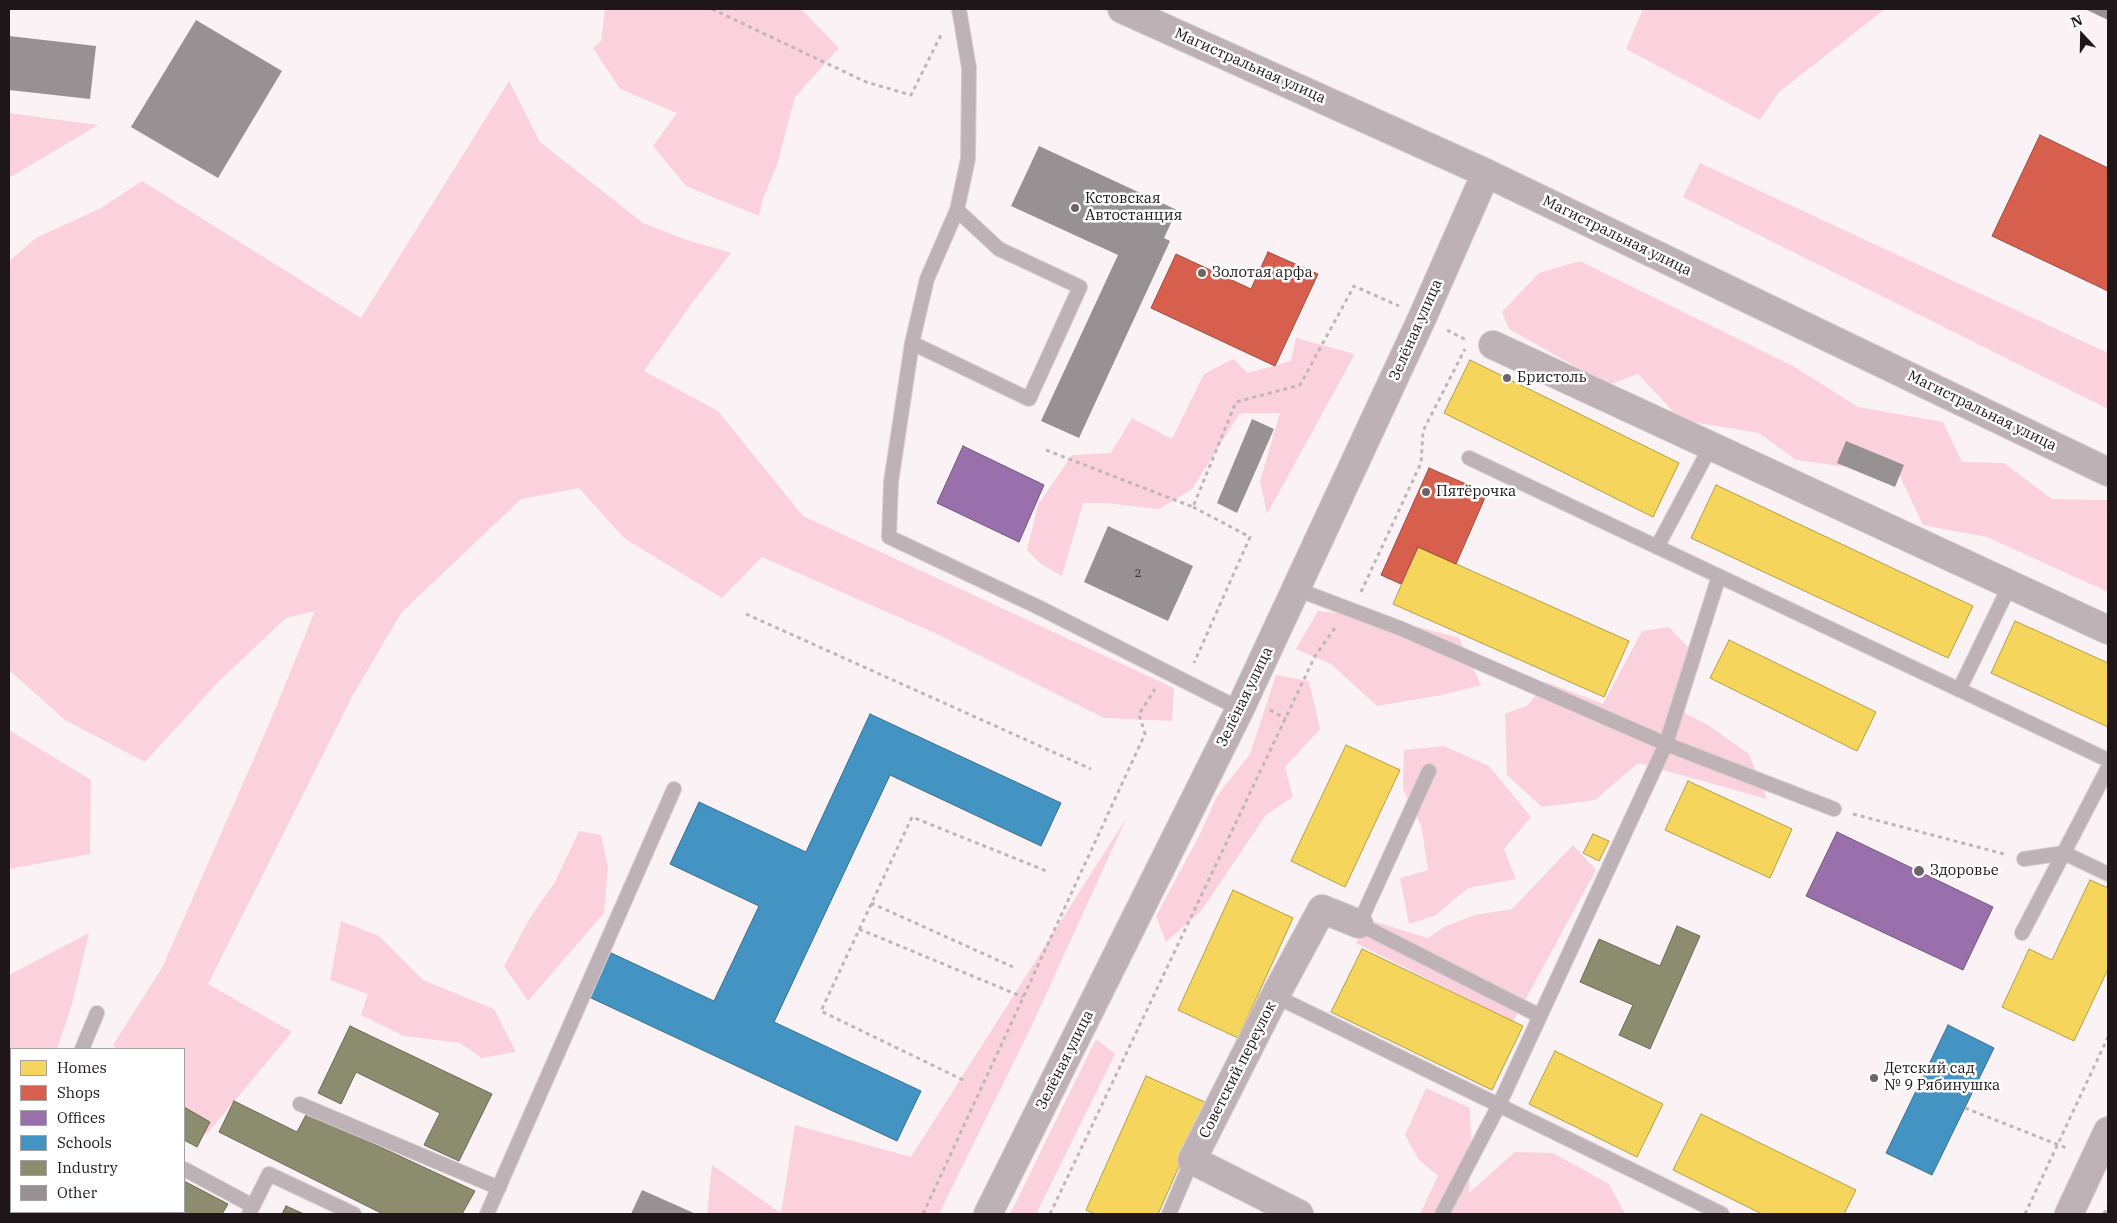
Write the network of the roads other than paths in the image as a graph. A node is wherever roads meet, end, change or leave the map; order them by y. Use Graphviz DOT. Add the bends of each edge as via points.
graph roads {
  1 [pos="959,9"];
  2 [pos="1122,9"];
  3 [pos="1486,173"];
  4 [pos="957,210"];
  5 [pos="912,343"];
  6 [pos="1481,343"];
  7 [pos="1711,446"];
  8 [pos="1469,458"];
  9 [pos="2108,472"];
  10 [pos="1657,547"];
  11 [pos="1719,576"];
  12 [pos="2010,585"];
  13 [pos="1296,589"];
  14 [pos="2108,630"];
  15 [pos="1959,690"];
  16 [pos="1240,709"];
  17 [pos="1666,744"];
  18 [pos="2108,760"];
  19 [pos="2108,768"];
  20 [pos="1429,771"];
  21 [pos="674,789"];
  22 [pos="1834,809"];
  23 [pos="2064,853"];
  24 [pos="2024,859"];
  25 [pos="2108,874"];
  26 [pos="1359,924"];
  27 [pos="2022,933"];
  28 [pos="1275,996"];
  29 [pos="98,1013"];
  30 [pos="1540,1016"];
  31 [pos="82,1048"];
  32 [pos="300,1104"];
  33 [pos="1498,1107"];
  34 [pos="2108,1131"];
  35 [pos="1192,1160"];
  36 [pos="185,1170"];
  37 [pos="499,1188"];
  38 [pos="251,1210"];
  39 [pos="354,1214"];
  40 [pos="487,1214"];
  41 [pos="988,1214"];
  42 [pos="1169,1214"];
  43 [pos="1299,1214"];
  44 [pos="1442,1214"];
  45 [pos="1722,1214"];
  46 [pos="2069,1214"];
  1 -- 4 [label="lane" via="970,68 968,158"];
  2 -- 3 [label="main road, Магистральная улица"];
  3 -- 9 [label="main road, Магистральная улица"];
  3 -- 13 [label="main road, Зелёная улица"];
  4 -- 5 [label="lane" via="926,279"];
  4 -- 5 [label="lane" via="999,249 1080,287 1029,399"];
  5 -- 16 [label="lane" via="891,482 888,537 1036,606"];
  6 -- 7 [label="street"];
  7 -- 10 [label="lane"];
  7 -- 12 [label="street"];
  8 -- 10 [label="lane"];
  10 -- 11 [label="lane"];
  11 -- 15 [label="lane"];
  11 -- 17 [label="lane"];
  12 -- 14 [label="street"];
  12 -- 15 [label="lane"];
  13 -- 16 [label="main road, Зелёная улица"];
  13 -- 17 [label="lane" via="1402,629"];
  15 -- 18 [label="lane"];
  16 -- 41 [label="main road, Зелёная улица"];
  17 -- 22 [label="lane"];
  17 -- 30 [label="lane"];
  19 -- 23 [label="lane"];
  20 -- 26 [label="lane"];
  21 -- 37 [label="lane"];
  23 -- 24 [label="lane"];
  23 -- 25 [label="lane"];
  23 -- 27 [label="lane"];
  26 -- 28 [label="street, Советский переулок" via="1322,909"];
  26 -- 30 [label="lane"];
  28 -- 33 [label="lane"];
  28 -- 35 [label="street, Советский переулок"];
  29 -- 31 [label="lane"];
  30 -- 33 [label="lane"];
  32 -- 37 [label="lane"];
  33 -- 44 [label="lane"];
  33 -- 45 [label="lane"];
  34 -- 46 [label="street"];
  35 -- 42 [label="lane"];
  35 -- 43 [label="street"];
  36 -- 38 [label="lane"];
  37 -- 40 [label="lane"];
  38 -- 39 [label="lane" via="269,1174"];
}
